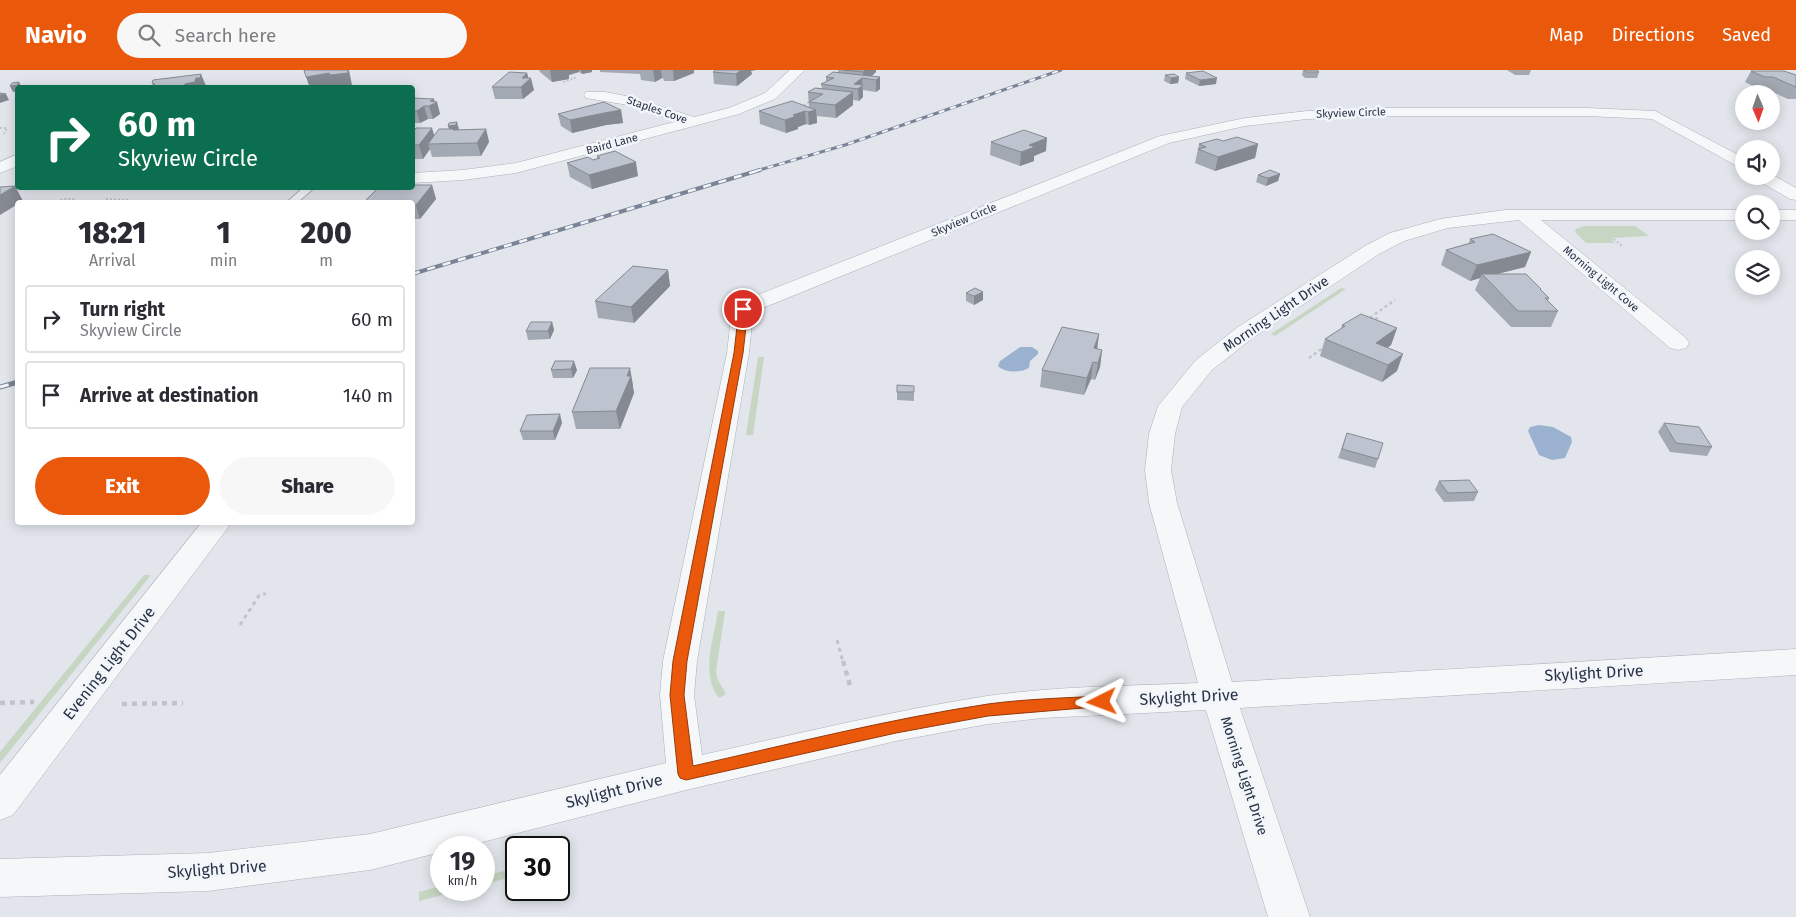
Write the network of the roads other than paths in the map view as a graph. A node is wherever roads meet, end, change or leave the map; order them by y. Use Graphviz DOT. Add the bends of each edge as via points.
graph roads {
  1 [pos="798,70"];
  2 [pos="591,95"];
  3 [pos="694,122"];
  4 [pos="15,160"];
  5 [pos="1735,160"];
  6 [pos="0,168"];
  7 [pos="415,178"];
  8 [pos="0,179"];
  9 [pos="15,179"];
  10 [pos="1778,185"];
  11 [pos="307,190"];
  12 [pos="1796,196"];
  13 [pos="294,200"];
  14 [pos="1523,215"];
  15 [pos="1735,215"];
  16 [pos="1780,215"];
  17 [pos="1796,215"];
  18 [pos="1678,344"];
  19 [pos="216,525"];
  20 [pos="1796,662"];
  21 [pos="1219,696"];
  22 [pos="686,774"];
  23 [pos="0,803"];
  24 [pos="0,878"];
  25 [pos="1289,917"];
  1 -- 3 [label="street, Baird Lane" via="770,96 734,111"];
  2 -- 3 [label="street, Staples Cove" via="638,102"];
  3 -- 7 [label="street, Baird Lane" via="516,168"];
  4 -- 6 [label="street"];
  5 -- 22 [label="street, Skyview Circle" via="1656,115 1360,112 1245,122 1165,139 743,309 738,353 680,661 677,695"];
  8 -- 9 [label="street"];
  10 -- 12 [label="street"];
  11 -- 13 [label="lane"];
  14 -- 15 [label="street, Morning Light Drive"];
  14 -- 18 [label="street, Morning Light Cove"];
  14 -- 21 [label="street, Morning Light Drive" via="1446,223 1382,243 1246,332 1204,365 1170,406 1162,434 1158,470 1162,503"];
  16 -- 17 [label="street"];
  19 -- 23 [label="street, Evening Light Drive"];
  20 -- 21 [label="street, Skylight Drive"];
  21 -- 22 [label="street, Skylight Drive" via="1043,704 988,710"];
  21 -- 25 [label="street, Morning Light Drive"];
  22 -- 24 [label="street, Skylight Drive" via="370,852 306,862 208,872"];
}
